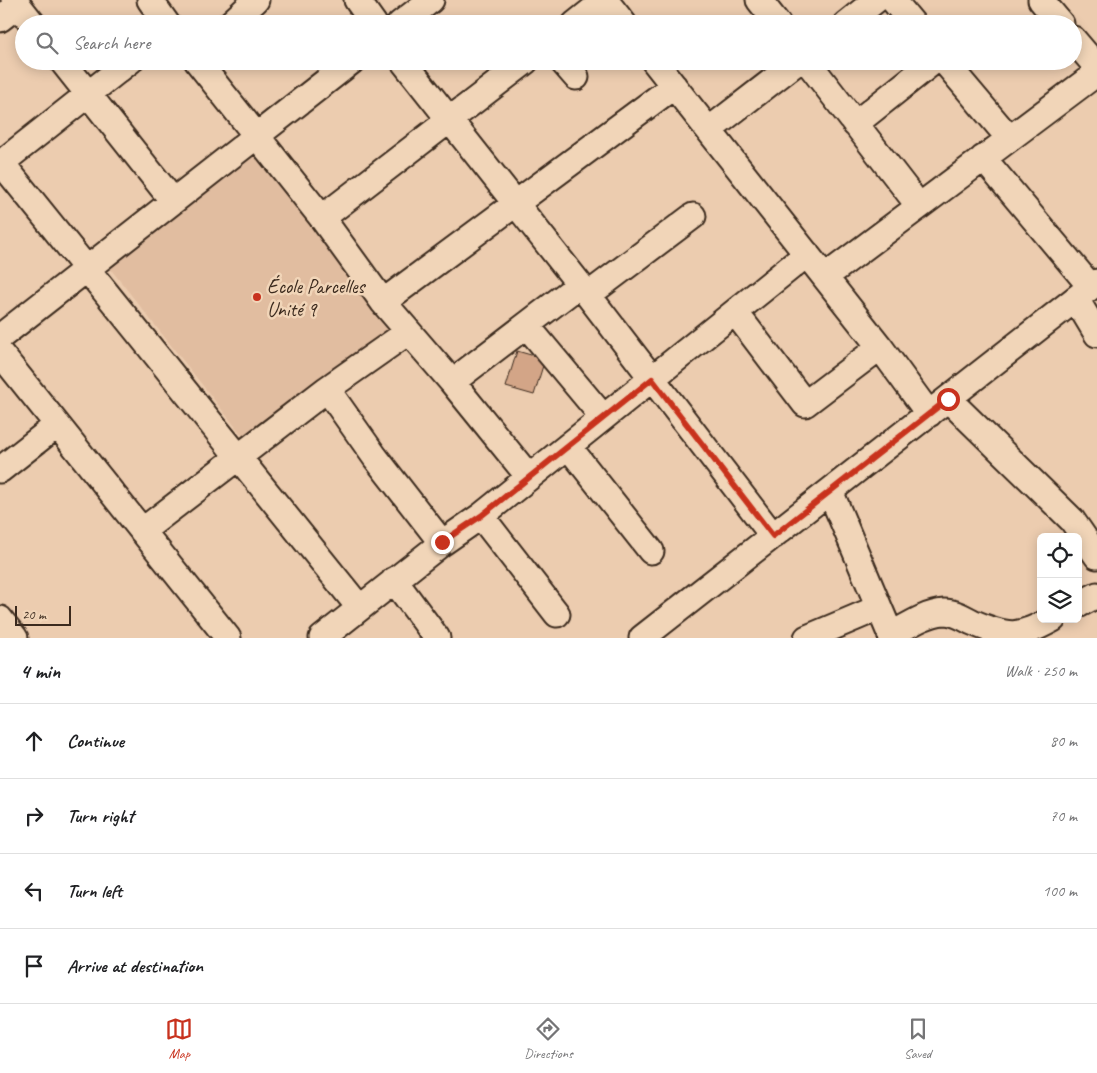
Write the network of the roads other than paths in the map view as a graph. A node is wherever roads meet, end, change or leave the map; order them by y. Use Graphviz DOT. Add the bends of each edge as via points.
graph roads {
  1 [pos="150,0"];
  2 [pos="256,0"];
  3 [pos="357,0"];
  4 [pos="431,0"];
  5 [pos="759,0"];
  6 [pos="876,0"];
  7 [pos="893,0"];
  8 [pos="1041,0"];
  9 [pos="161,15"];
  10 [pos="240,15"];
  11 [pos="368,15"];
  12 [pos="412,15"];
  13 [pos="586,15"];
  14 [pos="617,15"];
  15 [pos="771,15"];
  16 [pos="857,15"];
  17 [pos="906,15"];
  18 [pos="1054,15"];
  19 [pos="1082,50"];
  20 [pos="1097,67"];
  21 [pos="69,70"];
  22 [pos="119,70"];
  23 [pos="204,70"];
  24 [pos="341,70"];
  25 [pos="410,70"];
  26 [pos="514,70"];
  27 [pos="661,70"];
  28 [pos="786,70"];
  29 [pos="814,70"];
  30 [pos="923,70"];
  31 [pos="952,70"];
  32 [pos="1097,73"];
  33 [pos="674,86"];
  34 [pos="88,95"];
  35 [pos="449,120"];
  36 [pos="855,124"];
  37 [pos="709,130"];
  38 [pos="257,136"];
  39 [pos="1009,138"];
  40 [pos="983,158"];
  41 [pos="1,163"];
  42 [pos="173,201"];
  43 [pos="516,206"];
  44 [pos="919,206"];
  45 [pos="693,216"];
  46 [pos="322,218"];
  47 [pos="807,254"];
  48 [pos="87,268"];
  49 [pos="825,277"];
  50 [pos="584,290"];
  51 [pos="1088,290"];
  52 [pos="383,302"];
  53 [pos="735,312"];
  54 [pos="527,326"];
  55 [pos="408,332"];
  56 [pos="1097,334"];
  57 [pos="0,337"];
  58 [pos="880,346"];
  59 [pos="0,352"];
  60 [pos="652,379"];
  61 [pos="452,382"];
  62 [pos="327,389"];
  63 [pos="948,399"];
  64 [pos="929,414"];
  65 [pos="603,417"];
  66 [pos="57,425"];
  67 [pos="568,446"];
  68 [pos="239,457"];
  69 [pos="0,470"];
  70 [pos="529,477"];
  71 [pos="830,491"];
  72 [pos="481,516"];
  73 [pos="142,531"];
  74 [pos="773,536"];
  75 [pos="442,542"];
  76 [pos="651,551"];
  77 [pos="1097,556"];
  78 [pos="394,580"];
  79 [pos="1097,595"];
  80 [pos="1082,603"];
  81 [pos="359,607"];
  82 [pos="878,608"];
  83 [pos="556,614"];
  84 [pos="0,619"];
  85 [pos="1046,623"];
  86 [pos="892,637"];
  87 [pos="15,638"];
  88 [pos="228,638"];
  89 [pos="322,638"];
  90 [pos="437,638"];
  91 [pos="642,638"];
  92 [pos="807,638"];
  1 -- 9 [label="street"];
  2 -- 10 [label="street"];
  3 -- 11 [label="street"];
  4 -- 12 [label="street"];
  5 -- 15 [label="street"];
  6 -- 16 [label="street"];
  7 -- 17 [label="street"];
  8 -- 18 [label="street"];
  13 -- 14 [label="street" via="605,0"];
  19 -- 20 [label="street"];
  21 -- 34 [label="street"];
  22 -- 34 [label="street"];
  23 -- 38 [label="street"];
  24 -- 38 [label="street"];
  25 -- 35 [label="street"];
  26 -- 35 [label="street"];
  27 -- 33 [label="street"];
  28 -- 37 [label="street"];
  29 -- 36 [label="street"];
  30 -- 36 [label="street"];
  31 -- 39 [label="street"];
  32 -- 39 [label="street"];
  33 -- 37 [label="street"];
  33 -- 43 [label="street"];
  34 -- 41 [label="street"];
  34 -- 42 [label="street"];
  35 -- 43 [label="street"];
  35 -- 46 [label="street"];
  36 -- 44 [label="street"];
  37 -- 47 [label="street"];
  38 -- 42 [label="street"];
  38 -- 46 [label="street"];
  39 -- 40 [label="street"];
  40 -- 44 [label="street"];
  40 -- 51 [label="street"];
  41 -- 48 [label="street"];
  42 -- 48 [label="street"];
  43 -- 50 [label="street"];
  43 -- 52 [label="street"];
  44 -- 49 [label="street"];
  45 -- 50 [label="street"];
  46 -- 52 [label="street"];
  47 -- 49 [label="street"];
  47 -- 53 [label="street"];
  48 -- 57 [label="street"];
  48 -- 68 [label="street"];
  49 -- 58 [label="street"];
  50 -- 54 [label="street"];
  50 -- 60 [label="street"];
  51 -- 56 [label="street"];
  51 -- 63 [label="street"];
  52 -- 55 [label="street"];
  53 -- 58 [label="street" via="805,404"];
  53 -- 60 [label="street"];
  54 -- 61 [label="street"];
  54 -- 65 [label="street"];
  55 -- 61 [label="street"];
  55 -- 62 [label="street"];
  58 -- 64 [label="street"];
  59 -- 66 [label="street"];
  60 -- 65 [label="street"];
  60 -- 74 [label="street"];
  61 -- 70 [label="street"];
  62 -- 68 [label="street"];
  62 -- 75 [label="street"];
  63 -- 64 [label="street"];
  63 -- 77 [label="street" via="1072,520"];
  64 -- 71 [label="street"];
  65 -- 67 [label="street"];
  66 -- 69 [label="street"];
  66 -- 73 [label="street"];
  67 -- 70 [label="street"];
  67 -- 76 [label="street"];
  68 -- 73 [label="street"];
  68 -- 81 [label="street"];
  70 -- 72 [label="street"];
  71 -- 74 [label="street"];
  71 -- 82 [label="street"];
  72 -- 75 [label="street"];
  72 -- 83 [label="street"];
  73 -- 88 [label="street"];
  74 -- 91 [label="street"];
  75 -- 78 [label="street"];
  78 -- 81 [label="street"];
  78 -- 90 [label="street"];
  79 -- 80 [label="street"];
  81 -- 89 [label="street"];
  82 -- 86 [label="street"];
  82 -- 92 [label="street"];
  84 -- 87 [label="street"];
  85 -- 86 [label="street" via="1028,634 1015,637 986,630 958,614 941,612"];
}
